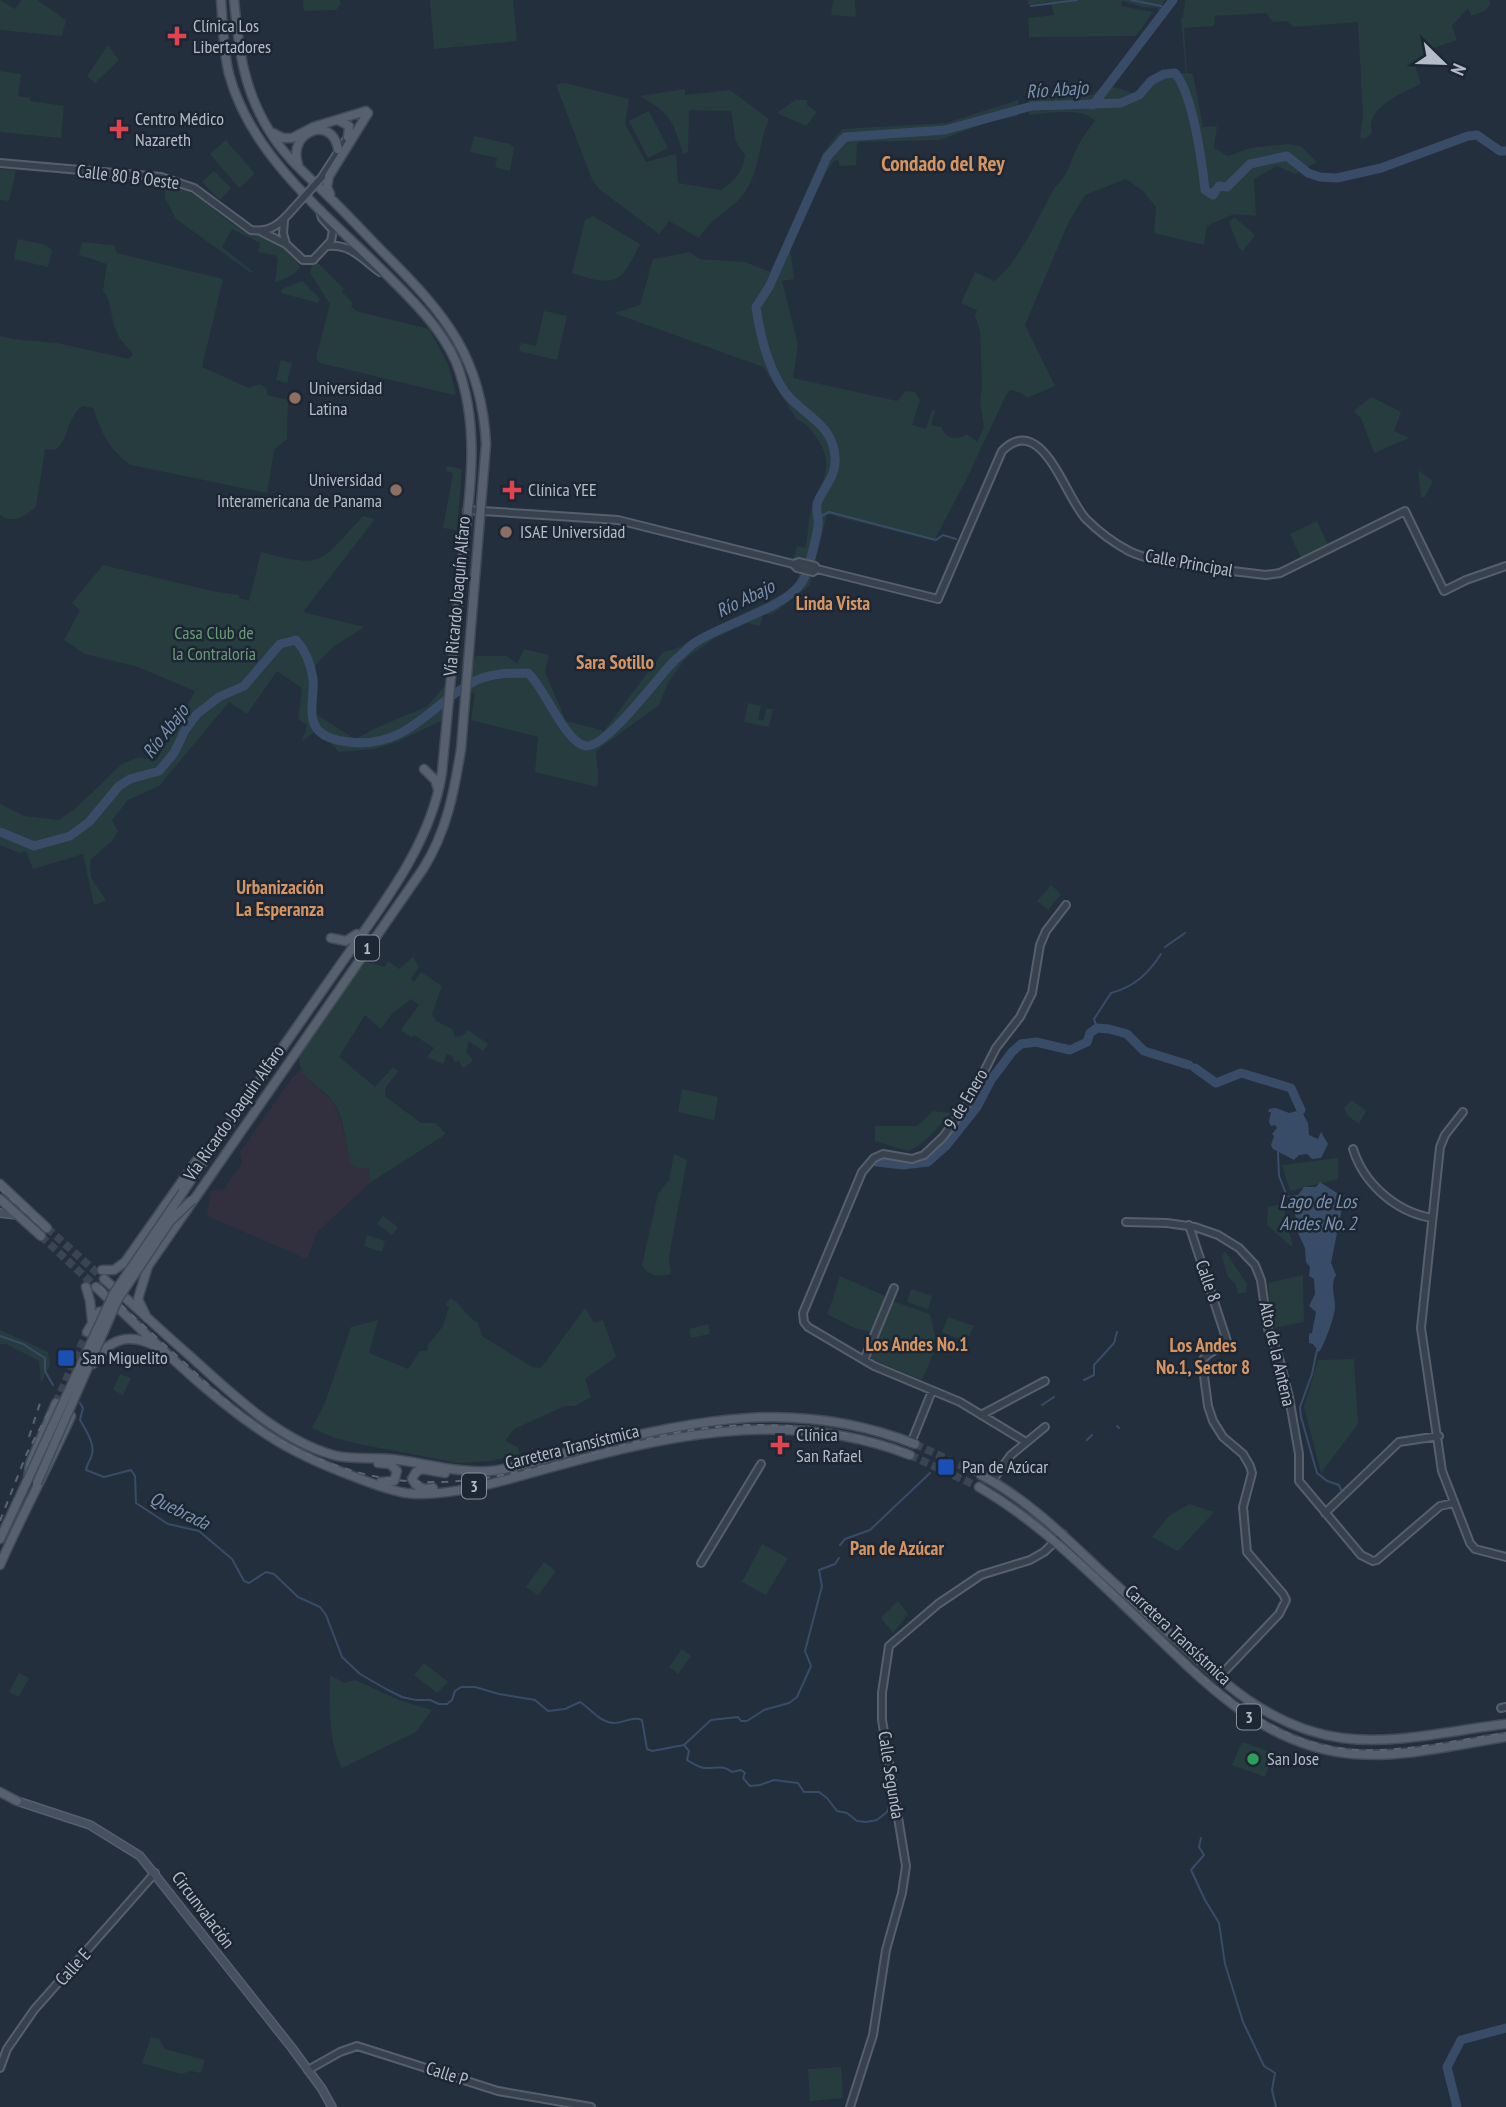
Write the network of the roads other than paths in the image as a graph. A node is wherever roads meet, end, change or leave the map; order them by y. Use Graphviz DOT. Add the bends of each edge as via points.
graph roads {
  1 [pos="221,0"];
  2 [pos="234,0"];
  3 [pos="338,120"];
  4 [pos="268,129"];
  5 [pos="348,136"];
  6 [pos="336,153"];
  7 [pos="0,163"];
  8 [pos="299,167"];
  9 [pos="318,205"];
  10 [pos="341,208"];
  11 [pos="285,219"];
  12 [pos="260,231"];
  13 [pos="286,244"];
  14 [pos="327,246"];
  15 [pos="388,276"];
  16 [pos="467,510"];
  17 [pos="481,511"];
  18 [pos="1506,566"];
  19 [pos="447,726"];
  20 [pos="459,762"];
  21 [pos="424,769"];
  22 [pos="442,772"];
  23 [pos="457,774"];
  24 [pos="439,792"];
  25 [pos="1066,905"];
  26 [pos="369,922"];
  27 [pos="331,938"];
  28 [pos="349,951"];
  29 [pos="341,984"];
  30 [pos="1463,1112"];
  31 [pos="216,1142"];
  32 [pos="1353,1149"];
  33 [pos="0,1184"];
  34 [pos="0,1199"];
  35 [pos="192,1199"];
  36 [pos="0,1213"];
  37 [pos="17,1215"];
  38 [pos="1432,1218"];
  39 [pos="1126,1222"];
  40 [pos="1189,1225"];
  41 [pos="47,1228"];
  42 [pos="41,1236"];
  43 [pos="128,1259"];
  44 [pos="148,1266"];
  45 [pos="894,1288"];
  46 [pos="147,1318"];
  47 [pos="168,1354"];
  48 [pos="861,1359"];
  49 [pos="93,1364"];
  50 [pos="1045,1381"];
  51 [pos="932,1391"];
  52 [pos="56,1403"];
  53 [pos="981,1415"];
  54 [pos="1045,1426"];
  55 [pos="1438,1436"];
  56 [pos="1026,1442"];
  57 [pos="913,1444"];
  58 [pos="334,1455"];
  59 [pos="910,1455"];
  60 [pos="761,1464"];
  61 [pos="490,1471"];
  62 [pos="348,1474"];
  63 [pos="981,1475"];
  64 [pos="28,1479"];
  65 [pos="992,1481"];
  66 [pos="37,1483"];
  67 [pos="476,1486"];
  68 [pos="979,1487"];
  69 [pos="1453,1503"];
  70 [pos="1325,1513"];
  71 [pos="1063,1534"];
  72 [pos="0,1539"];
  73 [pos="1055,1543"];
  74 [pos="1506,1557"];
  75 [pos="701,1563"];
  76 [pos="0,1565"];
  77 [pos="1218,1678"];
  78 [pos="1506,1724"];
  79 [pos="1506,1737"];
  80 [pos="0,1795"];
  81 [pos="14,1800"];
  82 [pos="155,1873"];
  83 [pos="0,2068"];
  84 [pos="308,2070"];
  85 [pos="332,2107"];
  86 [pos="591,2107"];
  87 [pos="850,2107"];
  1 -- 9 [label="main road, Vía Ricardo Joaquín Alfaro" via="229,73 241,106 272,158"];
  2 -- 4 [label="main road, Vía Ricardo Joaquín Alfaro" via="243,71"];
  3 -- 4 [label="main road" via="292,138"];
  3 -- 5 [label="main road" via="349,126"];
  3 -- 10 [label="main road" via="367,112 328,179 328,191"];
  4 -- 8 [label="main road, Vía Ricardo Joaquín Alfaro"];
  5 -- 6 [label="street"];
  6 -- 8 [label="main road" via="334,137 327,131 308,133 296,147"];
  6 -- 11 [label="street, bridge" via="322,177"];
  7 -- 12 [label="street, Calle 80 B Oeste" via="161,177 194,188 244,227"];
  8 -- 10 [label="main road, Vía Ricardo Joaquín Alfaro"];
  9 -- 14 [label="street" via="333,230"];
  9 -- 15 [label="main road, Vía Ricardo Joaquín Alfaro"];
  10 -- 17 [label="main road, Vía Ricardo Joaquín Alfaro" via="430,300 466,354 485,425"];
  11 -- 12 [label="street"];
  11 -- 13 [label="street"];
  12 -- 13 [label="street, Calle 80 B Oeste"];
  13 -- 14 [label="street, Calle 80 B Oeste" via="308,261"];
  14 -- 15 [label="street" via="355,252"];
  15 -- 16 [label="main road, Vía Ricardo Joaquín Alfaro" via="438,330 455,361 471,421"];
  16 -- 17 [label="street"];
  16 -- 19 [label="main road, Vía Ricardo Joaquín Alfaro / 1"];
  17 -- 18 [label="street, Calle Principal" via="618,520 938,599 1002,451 1022,440 1046,452 1087,519 1130,552 1150,559 1280,573 1405,511 1444,591"];
  17 -- 20 [label="main road, Vía Ricardo Joaquín Alfaro / 1"];
  19 -- 20 [label="main road" via="450,756"];
  19 -- 22 [label="main road, Vía Ricardo Joaquín Alfaro / 1"];
  20 -- 23 [label="main road, Vía Ricardo Joaquín Alfaro / 1"];
  21 -- 24 [label="main road"];
  22 -- 23 [label="main road"];
  22 -- 24 [label="main road, Vía Ricardo Joaquín Alfaro / 1"];
  23 -- 29 [label="main road, Vía Ricardo Joaquín Alfaro / 1" via="449,814 429,860"];
  24 -- 26 [label="main road, Vía Ricardo Joaquín Alfaro / 1" via="427,831"];
  25 -- 48 [label="street, 9 de Enero" via="1043,938 1032,993 1020,1017 996,1048 957,1119 924,1155 912,1159 883,1154 862,1172 803,1319 808,1327"];
  26 -- 27 [label="main road" via="350,940"];
  26 -- 28 [label="main road, Vía Ricardo Joaquín Alfaro / 1"];
  28 -- 29 [label="main road"];
  28 -- 31 [label="main road, Vía Ricardo Joaquín Alfaro / 1"];
  29 -- 35 [label="main road, Vía Ricardo Joaquín Alfaro / 1"];
  30 -- 38 [label="street" via="1440,1147"];
  31 -- 43 [label="main road" via="197,1160"];
  31 -- 64 [label="main road, Vía Ricardo Joaquín Alfaro / 1, bridge" via="114,1293"];
  32 -- 38 [label="street" via="1367,1178 1387,1197 1402,1208"];
  33 -- 41 [label="main road"];
  34 -- 37 [label="main road"];
  35 -- 44 [label="main road"];
  35 -- 66 [label="main road, bridge" via="170,1222 118,1299"];
  36 -- 37 [label="main road"];
  37 -- 42 [label="main road"];
  38 -- 55 [label="street" via="1421,1328"];
  39 -- 40 [label="street, Alto de la Antena"];
  40 -- 70 [label="street, Alto de la Antena" via="1213,1233 1248,1256 1258,1272 1268,1329 1286,1386 1301,1485"];
  40 -- 77 [label="street, Calle 8" via="1227,1341 1201,1364 1208,1406 1223,1437 1243,1454 1252,1473 1243,1507 1247,1552 1286,1600 1279,1614"];
  43 -- 44 [label="main road" via="128,1267 135,1271"];
  43 -- 46 [label="main road, Carretera Transístmica / 3" via="103,1274"];
  44 -- 46 [label="main road" via="138,1296"];
  45 -- 48 [label="street"];
  46 -- 58 [label="main road, Carretera Transístmica / 3" via="253,1410 304,1443"];
  47 -- 49 [label="main road" via="142,1340 126,1338 107,1346"];
  47 -- 49 [label="main road, Carretera Transístmica / 3" via="91,1287 90,1328 102,1311 112,1317"];
  47 -- 62 [label="main road, Carretera Transístmica / 3" via="271,1437"];
  48 -- 51 [label="street"];
  49 -- 66 [label="main road" via="51,1463"];
  50 -- 53 [label="street"];
  51 -- 53 [label="street"];
  51 -- 57 [label="street"];
  52 -- 64 [label="main road"];
  53 -- 56 [label="street"];
  54 -- 56 [label="street"];
  55 -- 69 [label="street" via="1442,1471"];
  55 -- 70 [label="street" via="1399,1442"];
  56 -- 65 [label="street"];
  57 -- 61 [label="main road, Carretera Transístmica / 3" via="831,1422 733,1418 650,1431"];
  58 -- 61 [label="main road, Carretera Transístmica / 3"];
  58 -- 62 [label="main road" via="390,1464 398,1474 387,1483"];
  59 -- 67 [label="main road, Carretera Transístmica / 3" via="838,1433 734,1429 670,1439"];
  60 -- 75 [label="street"];
  61 -- 67 [label="main road" via="455,1474 422,1469 412,1479 424,1489"];
  62 -- 67 [label="main road, Carretera Transístmica / 3" via="413,1493"];
  63 -- 65 [label="main road, Carretera Transístmica / 3"];
  64 -- 72 [label="main road"];
  65 -- 71 [label="main road, Carretera Transístmica / 3"];
  66 -- 76 [label="main road"];
  68 -- 73 [label="main road, Carretera Transístmica / 3" via="1022,1514"];
  69 -- 70 [label="street, Alto de la Antena" via="1440,1506 1373,1562 1361,1555"];
  69 -- 74 [label="street" via="1475,1549"];
  71 -- 73 [label="street, Calle Segunda"];
  71 -- 77 [label="main road, Carretera Transístmica / 3"];
  73 -- 79 [label="main road, Carretera Transístmica / 3" via="1221,1697 1295,1741 1323,1750 1371,1755"];
  73 -- 87 [label="street, Calle Segunda" via="1030,1560 981,1575 937,1604 889,1646 883,1720 905,1882 886,1950 873,2035"];
  77 -- 78 [label="main road, Carretera Transístmica / 3" via="1288,1723 1343,1738 1378,1739"];
  80 -- 81 [label="main road"];
  81 -- 82 [label="main road, Circunvalación" via="90,1825 140,1856"];
  82 -- 83 [label="street, Calle E" via="34,2010 7,2049"];
  82 -- 84 [label="main road, Circunvalación"];
  84 -- 85 [label="main road, Circunvalación"];
  84 -- 86 [label="street, Calle P" via="357,2046 498,2091"];
}
